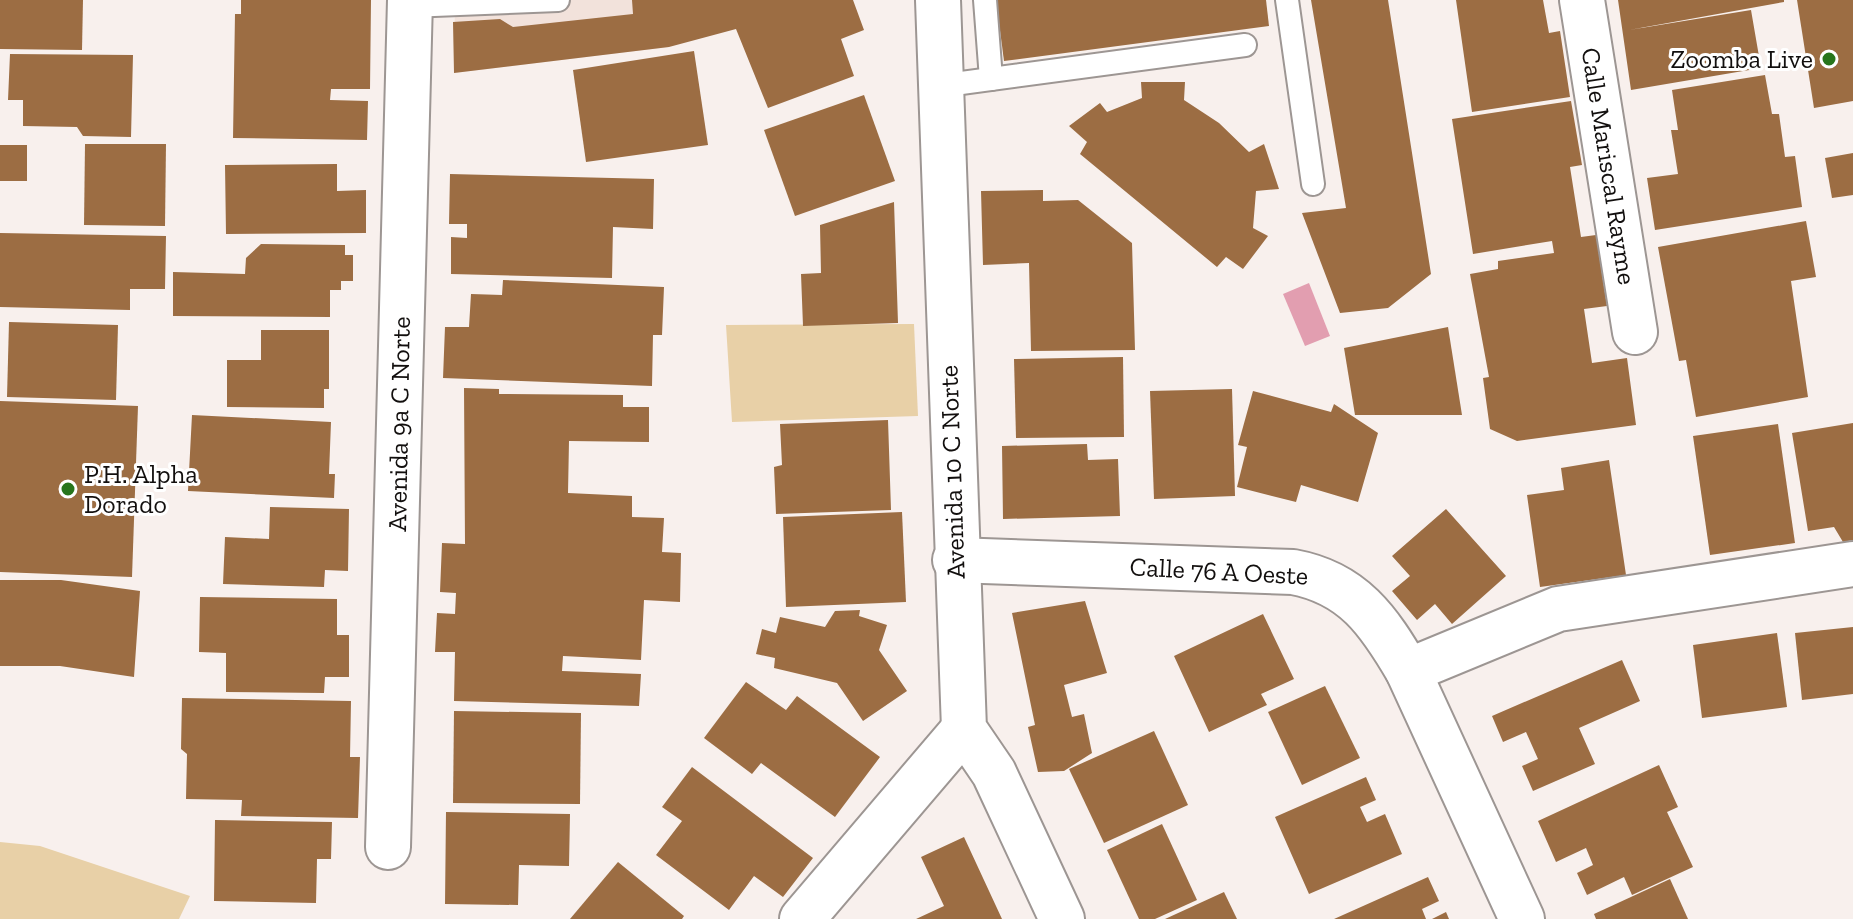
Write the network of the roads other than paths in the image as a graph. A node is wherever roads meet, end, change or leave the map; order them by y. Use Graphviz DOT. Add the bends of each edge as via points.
graph roads {
  1 [pos="558,0"];
  2 [pos="938,0"];
  3 [pos="985,0"];
  4 [pos="1287,0"];
  5 [pos="1582,0"];
  6 [pos="410,3"];
  7 [pos="1245,45"];
  8 [pos="991,79"];
  9 [pos="939,86"];
  10 [pos="1313,184"];
  11 [pos="1635,332"];
  12 [pos="955,560"];
  13 [pos="1853,564"];
  14 [pos="1408,671"];
  15 [pos="964,729"];
  16 [pos="388,847"];
  17 [pos="802,919"];
  18 [pos="1062,919"];
  19 [pos="1522,919"];
  1 -- 6 [label="lane"];
  2 -- 9 [label="street, Avenida 10 C Norte"];
  3 -- 8 [label="lane"];
  4 -- 10 [label="lane"];
  5 -- 11 [label="street, Calle Mariscal Rayme"];
  6 -- 16 [label="street, Avenida 9a C Norte"];
  7 -- 8 [label="lane"];
  8 -- 9 [label="lane"];
  9 -- 12 [label="street, Avenida 10 C Norte"];
  12 -- 14 [label="street, Calle 76 A Oeste" via="1323,577 1347,592 1387,635"];
  12 -- 15 [label="street, Avenida 10 C Norte"];
  13 -- 14 [label="street" via="1558,609"];
  14 -- 19 [label="street, Calle 76 A Oeste"];
  15 -- 17 [label="street"];
  15 -- 18 [label="street" via="994,773"];
}
